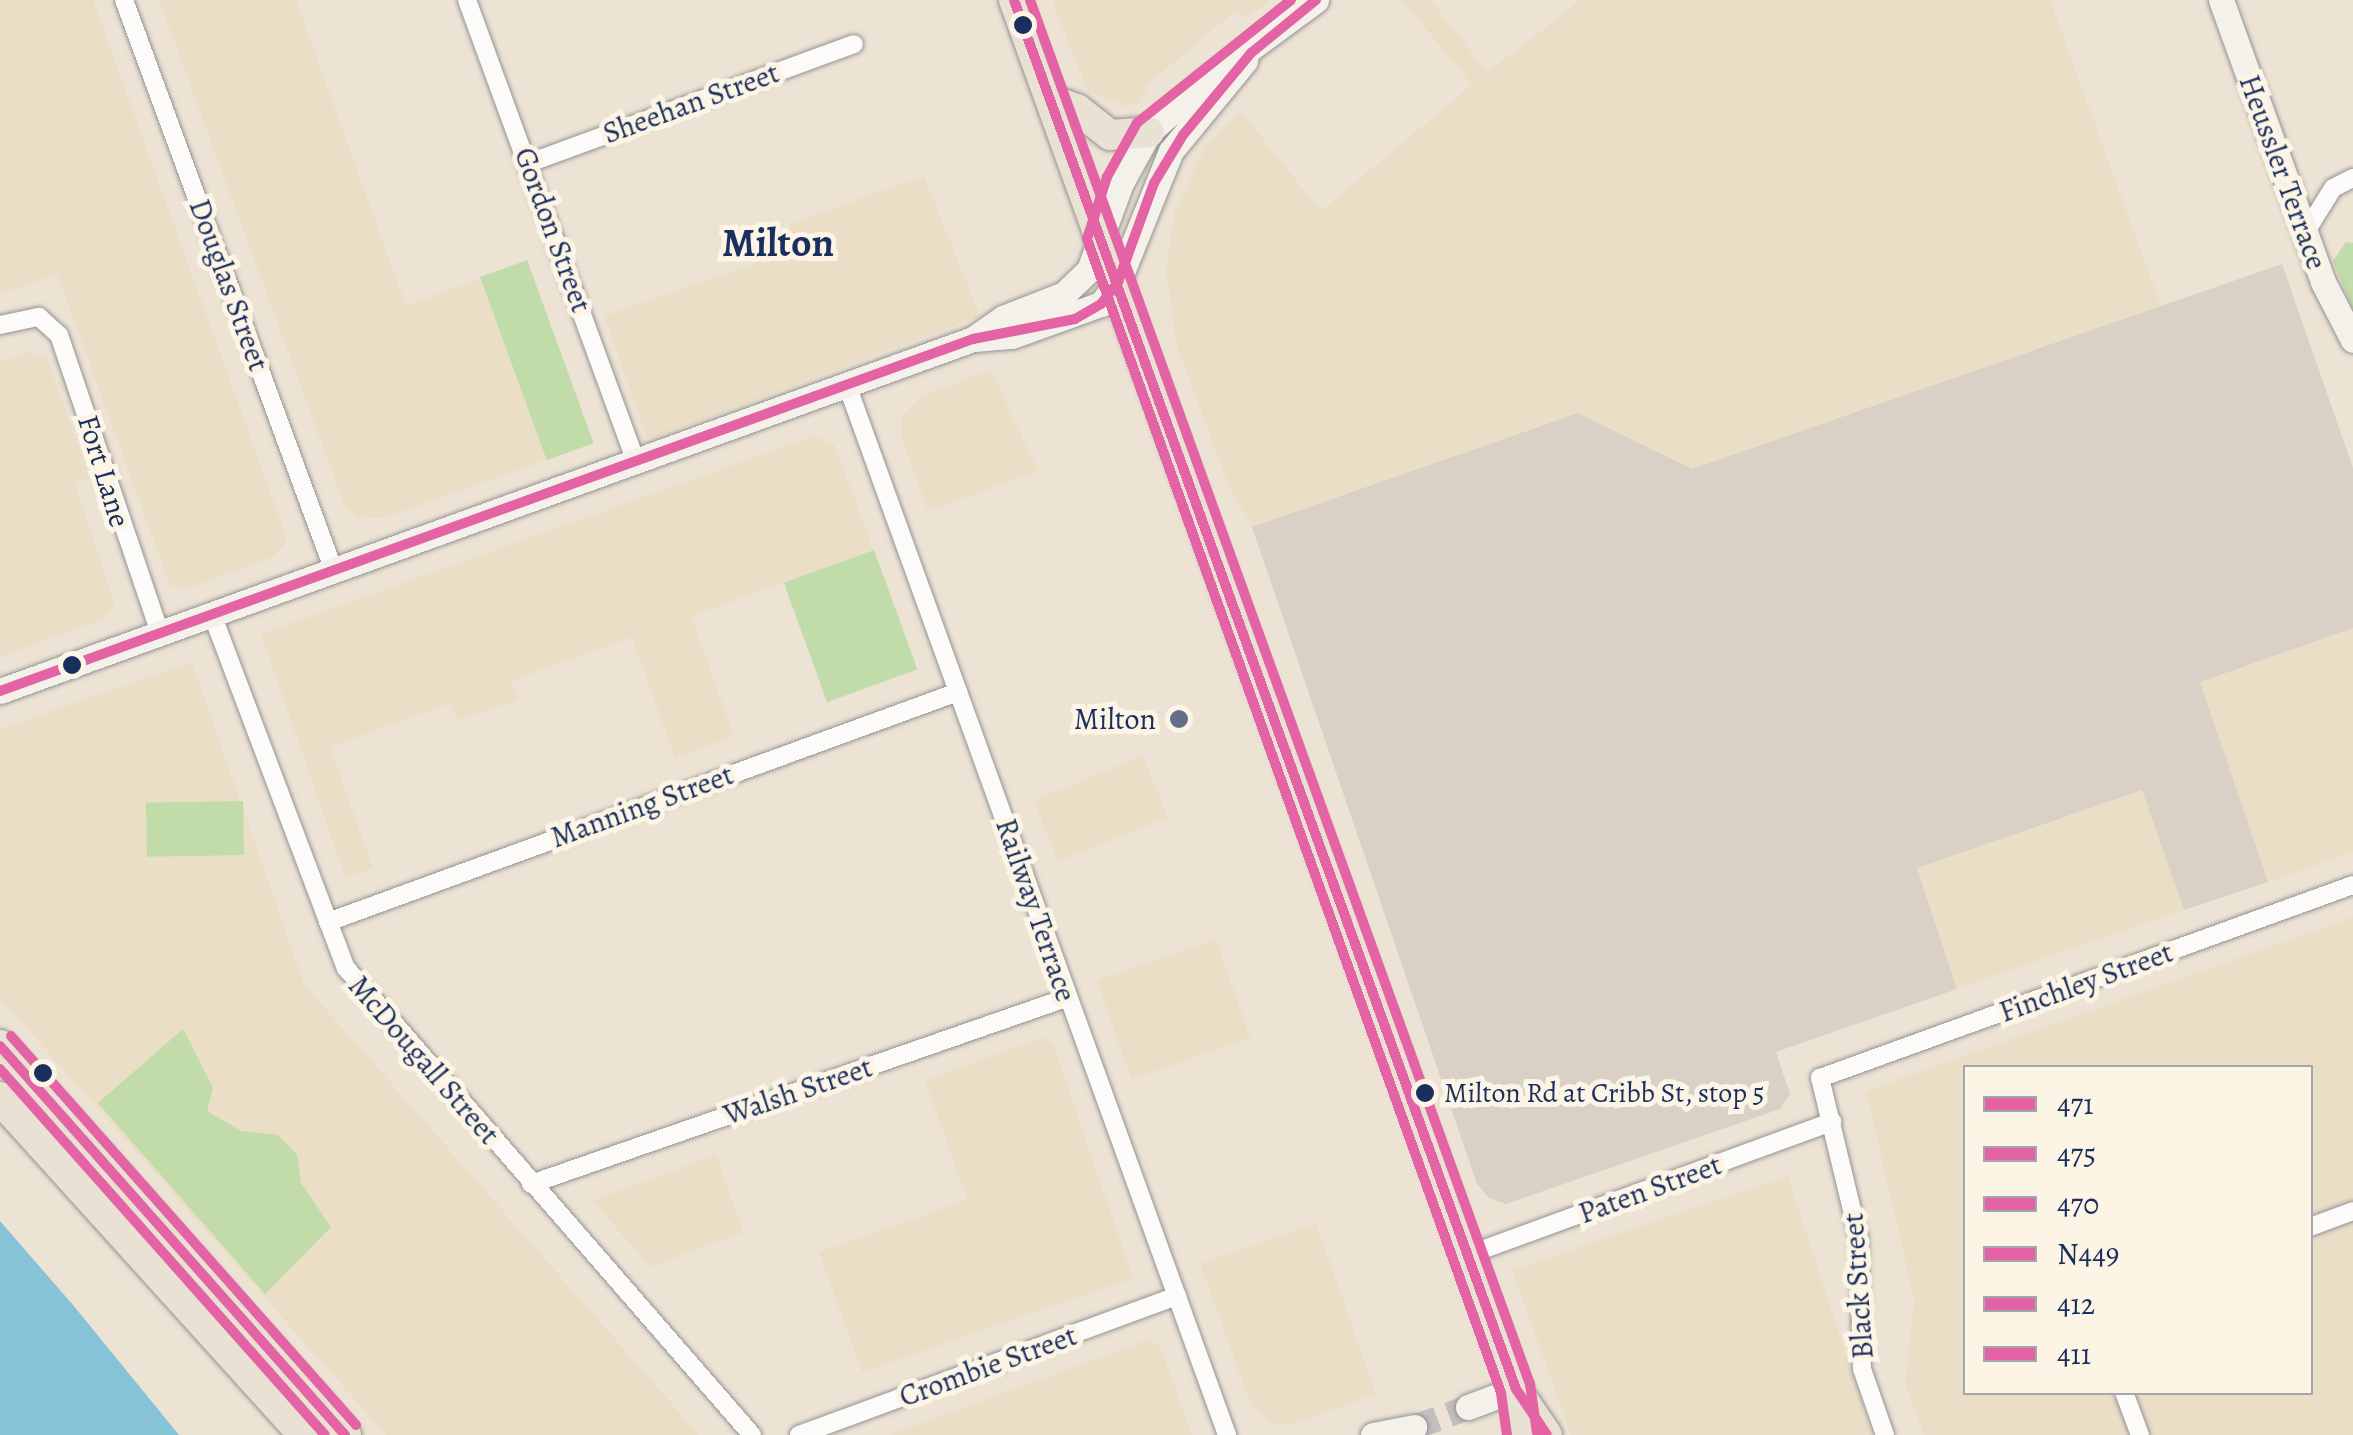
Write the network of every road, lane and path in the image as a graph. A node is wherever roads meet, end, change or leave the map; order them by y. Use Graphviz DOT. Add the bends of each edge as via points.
graph roads {
  1 [pos="124,0"];
  2 [pos="467,0"];
  3 [pos="1014,0"];
  4 [pos="1316,0"];
  5 [pos="2222,0"];
  6 [pos="854,44"];
  7 [pos="1251,53"];
  8 [pos="1052,100"];
  9 [pos="1149,132"];
  10 [pos="529,163"];
  11 [pos="2353,178"];
  12 [pos="2305,233"];
  13 [pos="1102,237"];
  14 [pos="1118,282"];
  15 [pos="0,325"];
  16 [pos="973,339"];
  17 [pos="2353,340"];
  18 [pos="847,385"];
  19 [pos="636,461"];
  20 [pos="334,571"];
  21 [pos="212,614"];
  22 [pos="160,634"];
  23 [pos="0,691"];
  24 [pos="958,692"];
  25 [pos="2353,886"];
  26 [pos="328,922"];
  27 [pos="1066,998"];
  28 [pos="0,1046"];
  29 [pos="1820,1078"];
  30 [pos="0,1098"];
  31 [pos="1832,1122"];
  32 [pos="530,1184"];
  33 [pos="2353,1212"];
  34 [pos="2313,1225"];
  35 [pos="1468,1255"];
  36 [pos="1177,1296"];
  37 [pos="1516,1389"];
  38 [pos="2125,1395"];
  39 [pos="1468,1407"];
  40 [pos="1414,1427"];
  41 [pos="304,1435"];
  42 [pos="345,1435"];
  43 [pos="752,1435"];
  44 [pos="799,1435"];
  45 [pos="1228,1435"];
  46 [pos="1373,1435"];
  47 [pos="1522,1435"];
  48 [pos="1547,1435"];
  49 [pos="1885,1435"];
  50 [pos="2140,1435"];
  1 -- 20 [label="street, Douglas Street"];
  2 -- 10 [label="street, Gordon Street"];
  3 -- 8 [label="main road"];
  4 -- 7 [label="street"];
  5 -- 12 [label="street, Heussler Terrace"];
  6 -- 10 [label="street, Sheehan Street"];
  7 -- 9 [label="street" via="1209,78"];
  7 -- 14 [label="street" via="1171,150"];
  8 -- 9 [label="main road" via="1077,109 1110,135"];
  8 -- 13 [label="main road"];
  9 -- 13 [label="street" via="1121,182"];
  10 -- 19 [label="street, Gordon Street"];
  11 -- 12 [label="street" via="2333,188"];
  12 -- 17 [label="street, Heussler Terrace"];
  13 -- 14 [label="main road"];
  13 -- 16 [label="street" via="1089,270 1072,289 1003,318"];
  14 -- 16 [label="street" via="1101,304 1074,319"];
  14 -- 35 [label="main road"];
  15 -- 22 [label="street, Fort Lane" via="39,316 59,335"];
  16 -- 18 [label="street"];
  18 -- 19 [label="street"];
  18 -- 24 [label="street, Railway Terrace"];
  19 -- 20 [label="street"];
  20 -- 21 [label="street"];
  21 -- 22 [label="street"];
  21 -- 26 [label="street, McDougall Street"];
  22 -- 23 [label="street"];
  24 -- 26 [label="street, Manning Street"];
  24 -- 27 [label="street, Railway Terrace"];
  25 -- 29 [label="street, Finchley Street"];
  26 -- 32 [label="street, McDougall Street" via="346,968"];
  27 -- 32 [label="street, Walsh Street"];
  27 -- 36 [label="street, Railway Terrace"];
  28 -- 42 [label="highway"];
  29 -- 31 [label="street, Black Street"];
  30 -- 41 [label="highway"];
  31 -- 35 [label="street, Paten Street"];
  31 -- 49 [label="street, Black Street" via="1859,1240 1862,1369"];
  32 -- 43 [label="street, McDougall Street"];
  33 -- 34 [label="street"];
  35 -- 37 [label="main road"];
  36 -- 44 [label="street, Crombie Street"];
  36 -- 45 [label="street, Railway Terrace"];
  37 -- 39 [label="street"];
  37 -- 47 [label="main road"];
  37 -- 48 [label="main road"];
  38 -- 50 [label="street"];
  40 -- 46 [label="street"];
}
